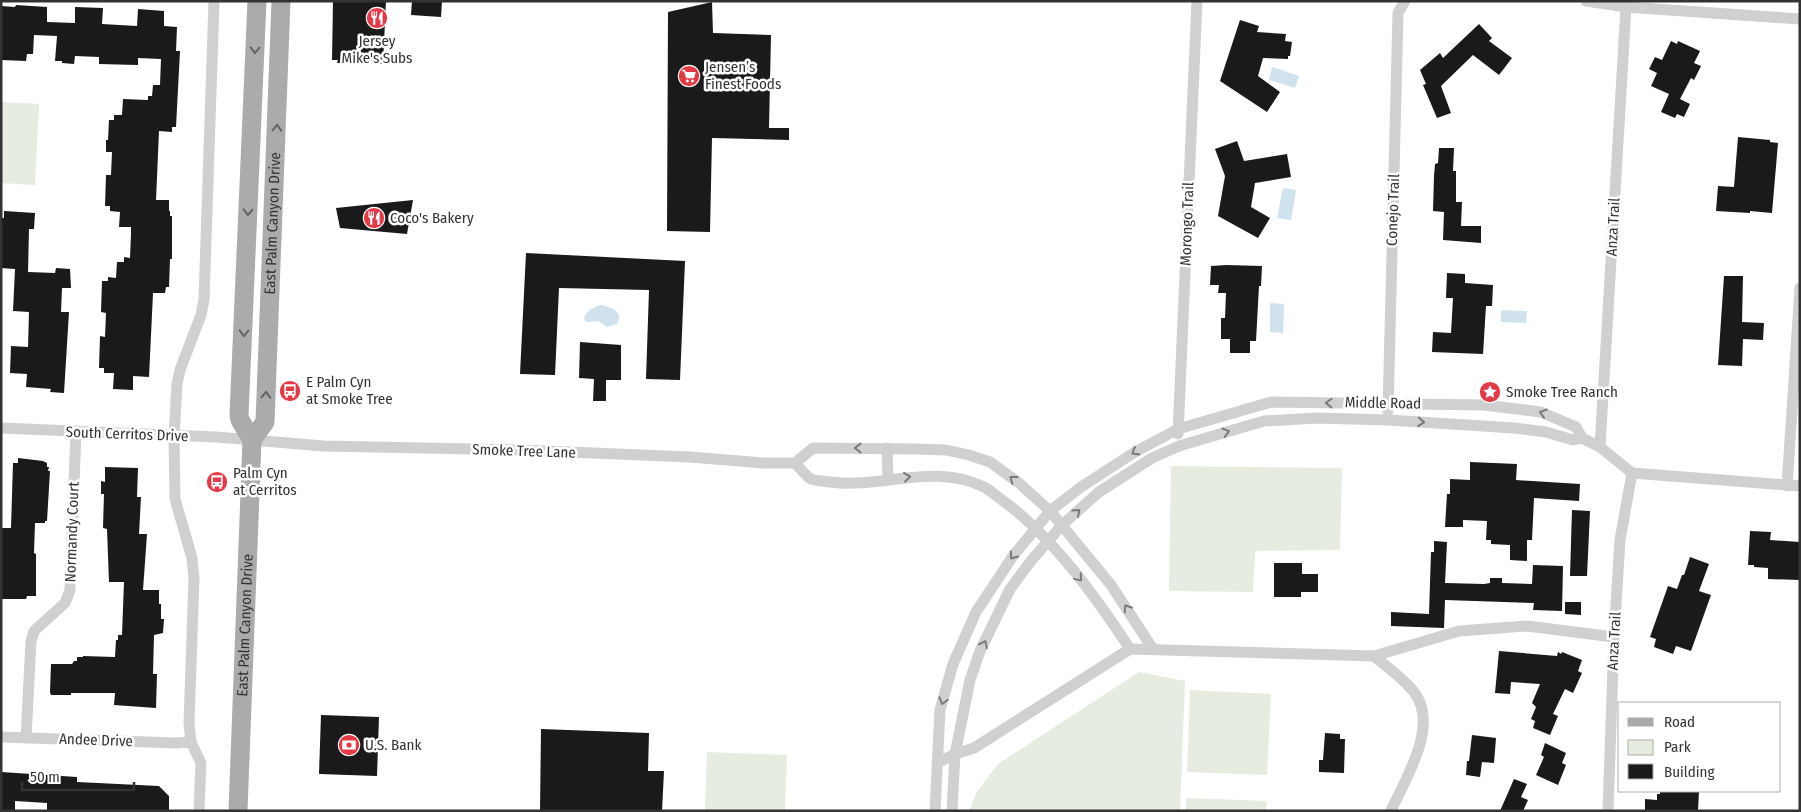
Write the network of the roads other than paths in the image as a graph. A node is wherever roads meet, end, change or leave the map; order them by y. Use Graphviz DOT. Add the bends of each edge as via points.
graph roads {
  1 [pos="214,1"];
  2 [pos="257,1"];
  3 [pos="281,1"];
  4 [pos="1197,1"];
  5 [pos="1405,1"];
  6 [pos="1586,1"];
  7 [pos="1626,7"];
  8 [pos="1800,19"];
  9 [pos="1800,288"];
  10 [pos="1388,404"];
  11 [pos="1388,420"];
  12 [pos="1,428"];
  13 [pos="1178,429"];
  14 [pos="76,432"];
  15 [pos="174,436"];
  16 [pos="1582,438"];
  17 [pos="252,440"];
  18 [pos="1179,446"];
  19 [pos="1600,447"];
  20 [pos="887,448"];
  21 [pos="795,463"];
  22 [pos="1632,473"];
  23 [pos="888,479"];
  24 [pos="1788,486"];
  25 [pos="1800,486"];
  26 [pos="1050,511"];
  27 [pos="1062,525"];
  28 [pos="1035,528"];
  29 [pos="1047,542"];
  30 [pos="1614,637"];
  31 [pos="1130,649"];
  32 [pos="1153,650"];
  33 [pos="1374,656"];
  34 [pos="1,737"];
  35 [pos="26,738"];
  36 [pos="191,742"];
  37 [pos="955,754"];
  38 [pos="937,764"];
  39 [pos="199,811"];
  40 [pos="238,811"];
  41 [pos="935,811"];
  42 [pos="952,811"];
  43 [pos="1391,811"];
  44 [pos="1608,811"];
  1 -- 15 [label="street" via="204,300 180,370"];
  2 -- 17 [label="main road, East Palm Canyon Drive, one-way" via="240,415"];
  17 -- 3 [label="main road, East Palm Canyon Drive, one-way" via="265,422"];
  4 -- 13 [label="street, Morongo Trail"];
  5 -- 10 [label="street, Conejo Trail" via="1398,12"];
  6 -- 7 [label="street"];
  7 -- 8 [label="street"];
  7 -- 19 [label="street, Anza Trail"];
  9 -- 24 [label="street"];
  10 -- 11 [label="street, Conejo Trail"];
  10 -- 13 [label="street, Middle Road, one-way" via="1272,402"];
  16 -- 10 [label="street, Middle Road, one-way" via="1576,427 1541,412 1484,405"];
  11 -- 16 [label="street, Middle Road, one-way" via="1514,428 1573,440"];
  18 -- 11 [label="street, Middle Road, one-way" via="1264,421 1317,418"];
  12 -- 14 [label="street, South Cerritos Drive"];
  13 -- 18 [label="street, Morongo Trail"];
  13 -- 26 [label="street, Middle Road, one-way" via="1135,452"];
  14 -- 15 [label="street, South Cerritos Drive"];
  14 -- 35 [label="street, Normandy Court" via="70,590 65,603 34,631 30,641"];
  15 -- 17 [label="street, South Cerritos Drive"];
  15 -- 36 [label="street" via="175,498 192,558 194,578"];
  16 -- 19 [label="street, Middle Road"];
  17 -- 21 [label="street, Smoke Tree Lane" via="324,446 520,450"];
  17 -- 40 [label="main road, East Palm Canyon Drive"];
  27 -- 18 [label="street, Middle Road, one-way" via="1099,492 1152,458"];
  19 -- 22 [label="street, Middle Road"];
  20 -- 21 [label="street, one-way" via="813,448"];
  20 -- 23 [label="street"];
  26 -- 20 [label="street, one-way" via="990,462 946,450"];
  21 -- 23 [label="street" via="811,479 843,484"];
  22 -- 24 [label="street"];
  22 -- 30 [label="street, Anza Trail" via="1620,540"];
  23 -- 28 [label="street, one-way" via="940,476 964,480 984,487"];
  24 -- 25 [label="street"];
  26 -- 27 [label="street"];
  26 -- 28 [label="street, Middle Road"];
  27 -- 29 [label="street, Middle Road"];
  32 -- 27 [label="street, one-way" via="1111,585"];
  28 -- 29 [label="street"];
  28 -- 38 [label="street, Middle Road, one-way" via="976,612 954,664 940,710"];
  29 -- 31 [label="street, one-way" via="1096,600"];
  37 -- 29 [label="street, Middle Road, one-way" via="970,680 980,651 1010,590"];
  30 -- 33 [label="street" via="1527,626 1459,630"];
  30 -- 44 [label="street, Anza Trail"];
  31 -- 32 [label="street"];
  31 -- 37 [label="street" via="974,748"];
  32 -- 33 [label="street"];
  33 -- 43 [label="street" via="1406,683 1422,706 1420,748"];
  34 -- 35 [label="street, Andee Drive"];
  35 -- 36 [label="street, Andee Drive"];
  36 -- 39 [label="street" via="201,763"];
  37 -- 38 [label="street"];
  37 -- 42 [label="street, Middle Road"];
  38 -- 41 [label="street, Middle Road"];
}
